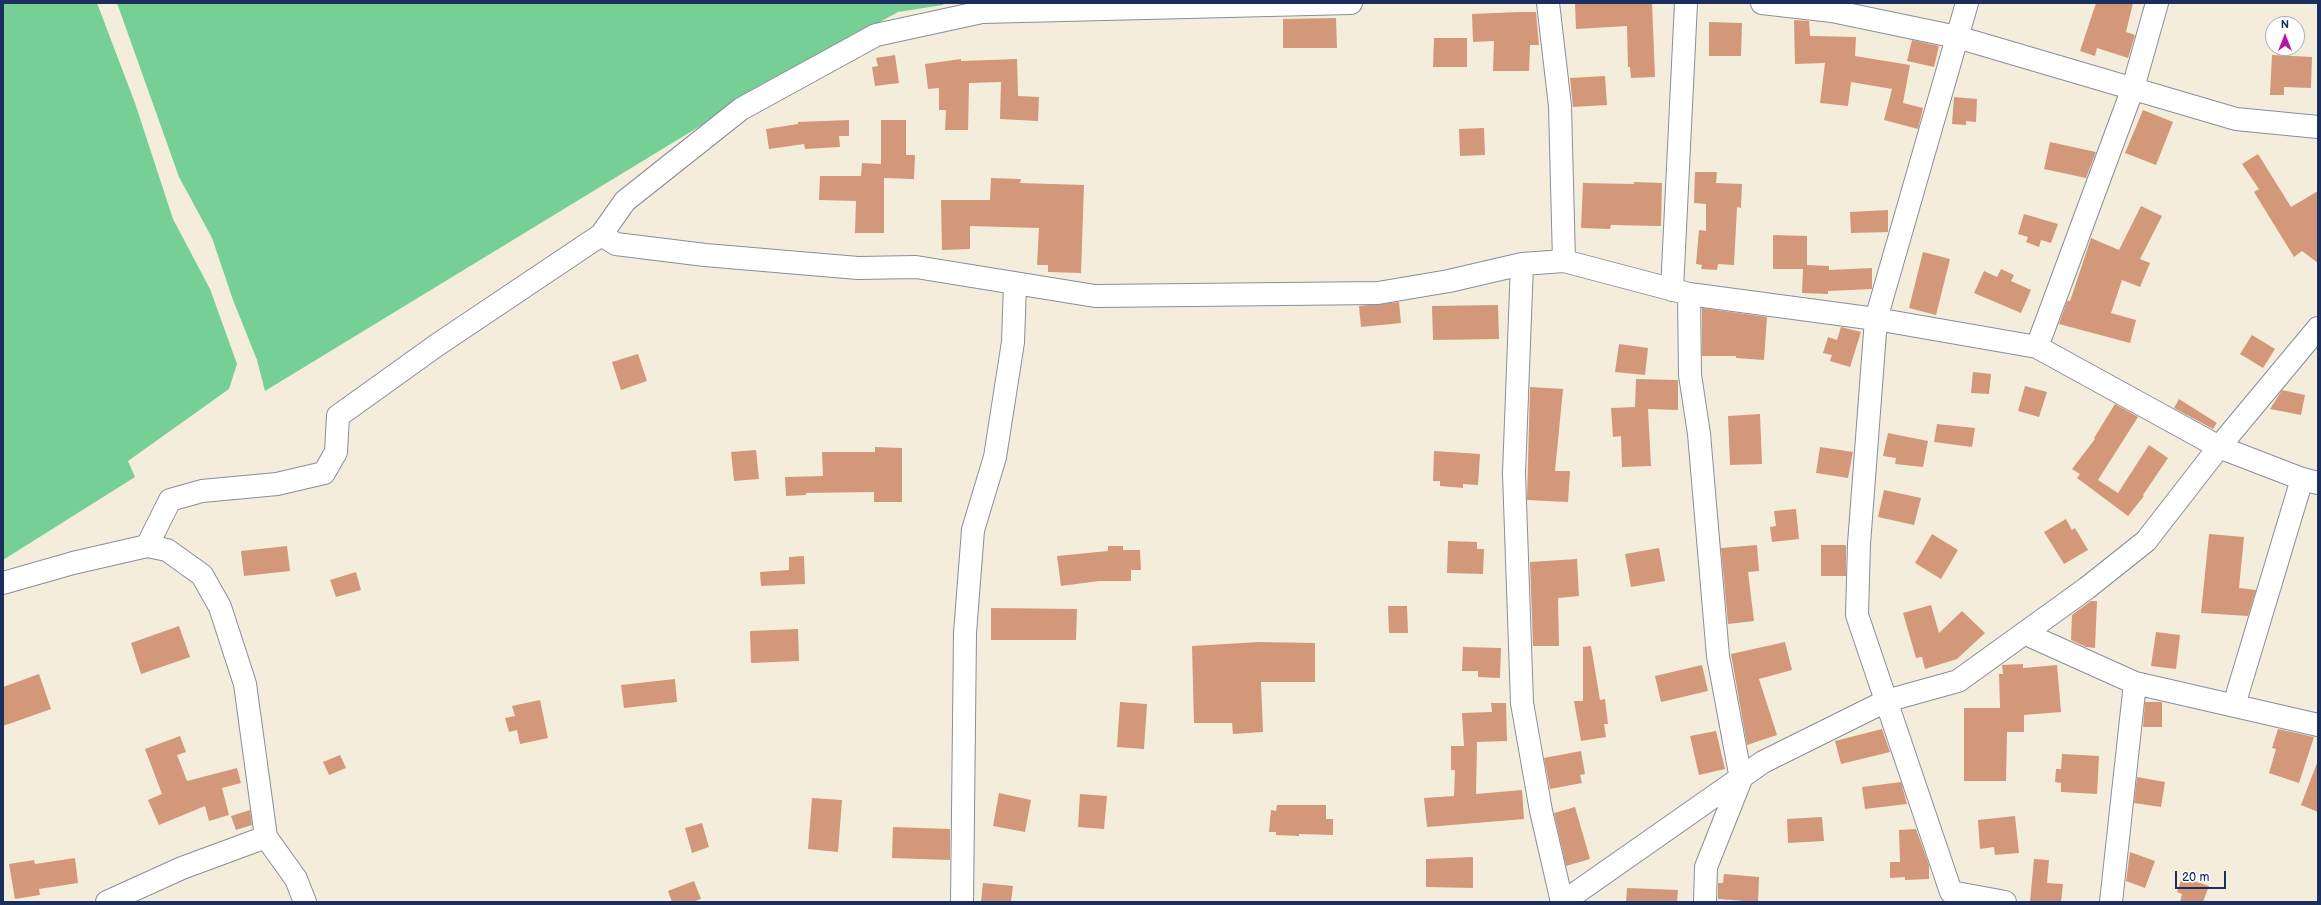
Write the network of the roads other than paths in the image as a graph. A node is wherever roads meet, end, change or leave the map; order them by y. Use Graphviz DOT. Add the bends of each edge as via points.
graph roads {
  1 [pos="1351,3"];
  2 [pos="1548,3"];
  3 [pos="1686,3"];
  4 [pos="1762,3"];
  5 [pos="1967,3"];
  6 [pos="2157,3"];
  7 [pos="981,8"];
  8 [pos="1957,37"];
  9 [pos="2133,88"];
  10 [pos="2318,127"];
  11 [pos="601,235"];
  12 [pos="1564,261"];
  13 [pos="1522,264"];
  14 [pos="1015,284"];
  15 [pos="1681,292"];
  16 [pos="1876,319"];
  17 [pos="2318,328"];
  18 [pos="2037,347"];
  19 [pos="2219,447"];
  20 [pos="2310,481"];
  21 [pos="147,546"];
  22 [pos="3,583"];
  23 [pos="2026,634"];
  24 [pos="2134,683"];
  25 [pos="1886,701"];
  26 [pos="2234,705"];
  27 [pos="2318,725"];
  28 [pos="1741,779"];
  29 [pos="266,837"];
  30 [pos="1996,901"];
  31 [pos="107,902"];
  32 [pos="305,902"];
  33 [pos="962,902"];
  34 [pos="1563,902"];
  35 [pos="1705,902"];
  36 [pos="2111,902"];
  1 -- 7 [label="street"];
  2 -- 12 [label="street" via="1560,106"];
  3 -- 15 [label="street"];
  4 -- 8 [label="street" via="1832,11"];
  5 -- 8 [label="street"];
  6 -- 9 [label="street"];
  7 -- 11 [label="street" via="876,35 741,109 625,200"];
  8 -- 9 [label="street"];
  8 -- 16 [label="street"];
  9 -- 10 [label="street" via="2236,119"];
  9 -- 18 [label="street"];
  11 -- 14 [label="street" via="616,244 705,255 858,268 916,267"];
  11 -- 21 [label="street" via="437,345 338,416 336,452 324,473 277,484 202,491 170,500"];
  12 -- 13 [label="street"];
  12 -- 15 [label="street"];
  13 -- 14 [label="street" via="1449,281 1378,292 1095,296"];
  13 -- 34 [label="street" via="1514,473 1522,703 1541,811"];
  14 -- 33 [label="street" via="1013,342 995,457 973,530 965,632"];
  15 -- 16 [label="street"];
  15 -- 28 [label="street" via="1699,434 1718,656"];
  16 -- 18 [label="street"];
  16 -- 25 [label="street" via="1859,544 1857,615"];
  17 -- 19 [label="street"];
  18 -- 19 [label="street"];
  19 -- 20 [label="street"];
  19 -- 23 [label="street" via="2146,540"];
  20 -- 26 [label="street"];
  21 -- 22 [label="street"];
  21 -- 29 [label="street" via="167,550 202,574 220,607 245,684"];
  23 -- 24 [label="street"];
  23 -- 25 [label="street" via="1958,681"];
  24 -- 26 [label="street"];
  24 -- 36 [label="street"];
  25 -- 28 [label="street" via="1763,762"];
  25 -- 30 [label="street" via="1951,892"];
  26 -- 27 [label="street"];
  28 -- 34 [label="street"];
  28 -- 35 [label="street" via="1706,867"];
  29 -- 31 [label="street" via="182,868"];
  29 -- 32 [label="street" via="296,879"];
}
